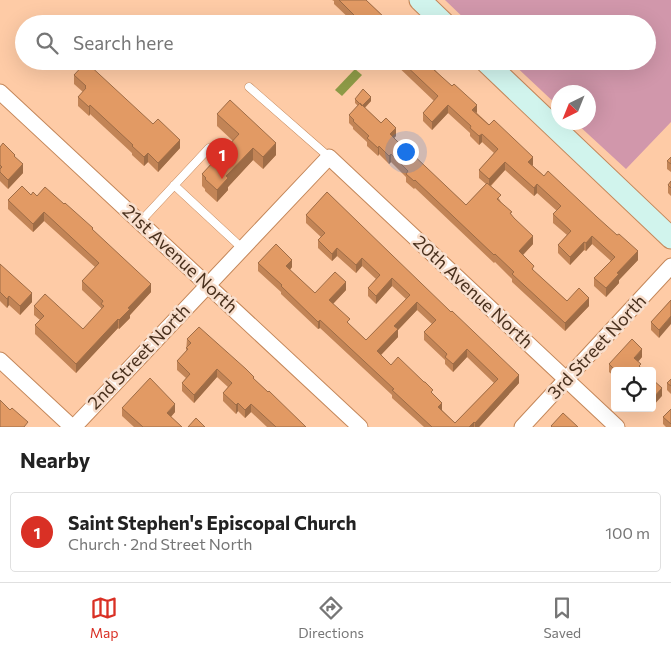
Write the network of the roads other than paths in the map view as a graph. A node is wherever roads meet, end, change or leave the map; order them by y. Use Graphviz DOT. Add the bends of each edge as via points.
graph roads {
  1 [pos="420,0"];
  2 [pos="436,15"];
  3 [pos="494,70"];
  4 [pos="249,87"];
  5 [pos="0,92"];
  6 [pos="209,148"];
  7 [pos="329,157"];
  8 [pos="174,185"];
  9 [pos="140,222"];
  10 [pos="671,238"];
  11 [pos="243,249"];
  12 [pos="671,266"];
  13 [pos="208,285"];
  14 [pos="0,360"];
  15 [pos="566,379"];
  16 [pos="73,427"];
  17 [pos="360,427"];
  18 [pos="522,427"];
  19 [pos="617,427"];
  1 -- 2 [label="street"];
  3 -- 10 [label="street"];
  4 -- 7 [label="lane"];
  5 -- 9 [label="street, 21st Avenue North"];
  6 -- 8 [label="lane"];
  7 -- 11 [label="street, 2nd Street North"];
  7 -- 15 [label="street, 20th Avenue North"];
  8 -- 9 [label="lane"];
  8 -- 11 [label="lane"];
  9 -- 13 [label="street, 21st Avenue North"];
  11 -- 13 [label="street, 2nd Street North"];
  12 -- 15 [label="street, 3rd Street North"];
  13 -- 16 [label="street, 2nd Street North"];
  13 -- 17 [label="street, 21st Avenue North"];
  14 -- 16 [label="street"];
  15 -- 18 [label="street, 3rd Street North"];
  15 -- 19 [label="street, 20th Avenue North"];
}
